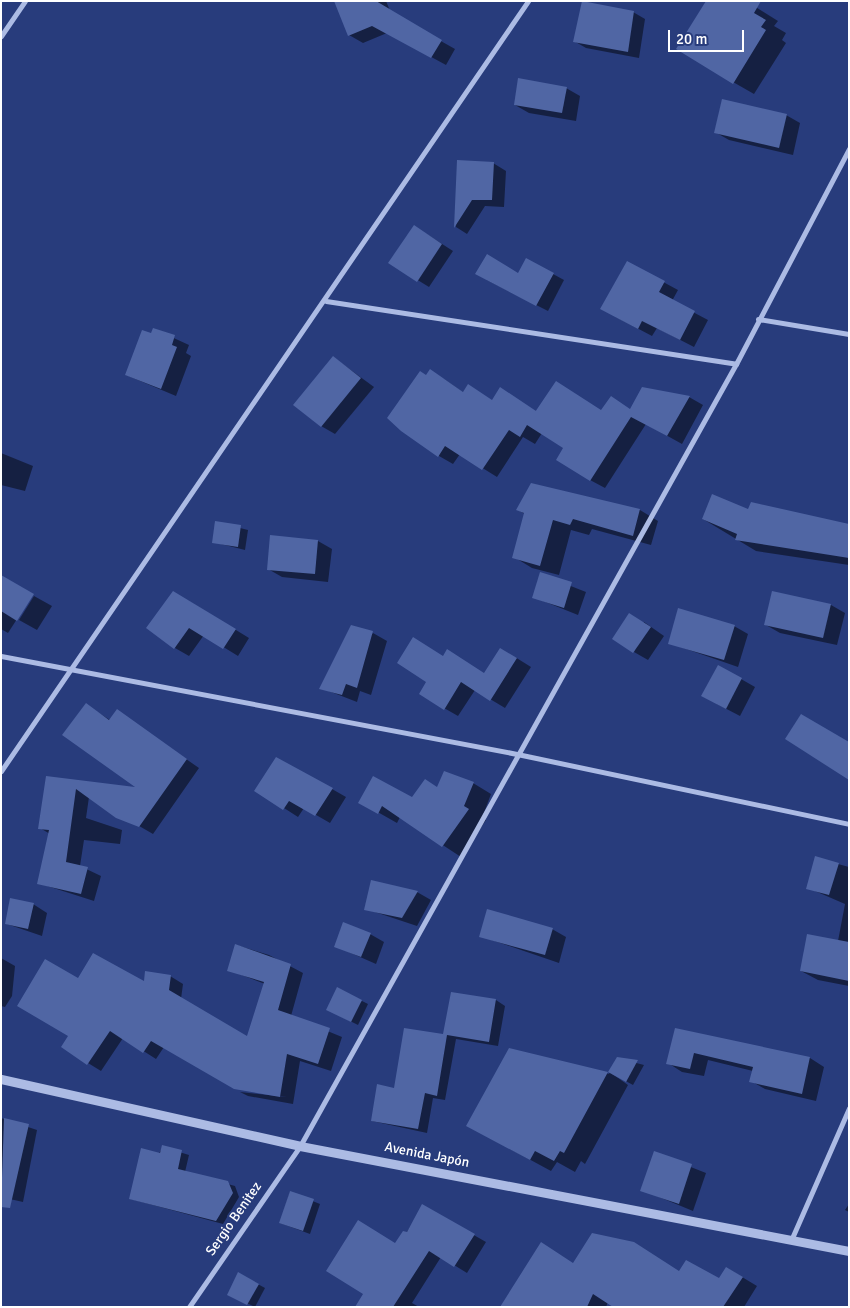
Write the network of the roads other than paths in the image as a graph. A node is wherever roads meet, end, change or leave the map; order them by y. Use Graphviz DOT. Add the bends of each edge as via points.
graph roads {
  1 [pos="25,1"];
  2 [pos="528,1"];
  3 [pos="1,36"];
  4 [pos="849,149"];
  5 [pos="326,301"];
  6 [pos="758,319"];
  7 [pos="849,334"];
  8 [pos="736,364"];
  9 [pos="1,656"];
  10 [pos="72,669"];
  11 [pos="517,754"];
  12 [pos="1,771"];
  13 [pos="849,824"];
  14 [pos="1,1079"];
  15 [pos="849,1108"];
  16 [pos="300,1146"];
  17 [pos="792,1238"];
  18 [pos="849,1252"];
  19 [pos="189,1307"];
  1 -- 3 [label="street"];
  2 -- 5 [label="street"];
  4 -- 6 [label="street, Sergio Benitez"];
  5 -- 8 [label="street"];
  5 -- 10 [label="street"];
  6 -- 7 [label="street"];
  6 -- 8 [label="street, Sergio Benitez"];
  8 -- 11 [label="street, Sergio Benitez"];
  9 -- 10 [label="street"];
  10 -- 11 [label="street"];
  10 -- 12 [label="street"];
  11 -- 13 [label="street"];
  11 -- 16 [label="street, Sergio Benitez"];
  14 -- 16 [label="street, Avenida Japón"];
  15 -- 17 [label="street"];
  16 -- 17 [label="street, Avenida Japón"];
  16 -- 19 [label="street, Sergio Benitez"];
  17 -- 18 [label="street, Avenida Japón"];
}
